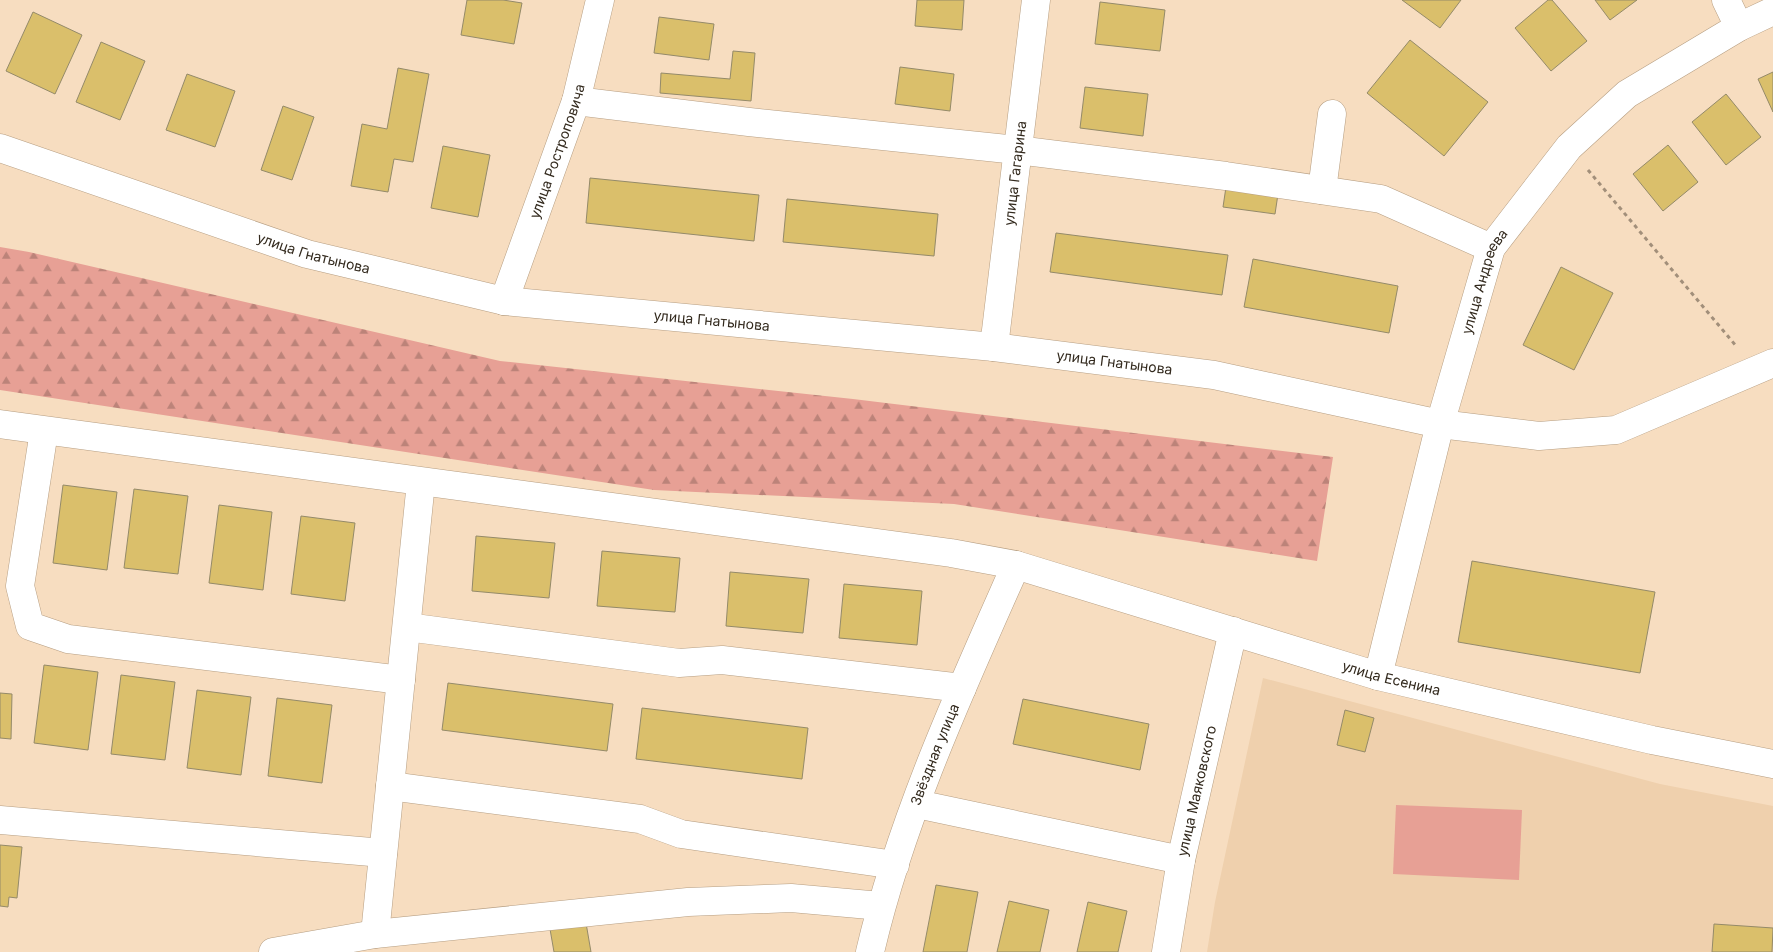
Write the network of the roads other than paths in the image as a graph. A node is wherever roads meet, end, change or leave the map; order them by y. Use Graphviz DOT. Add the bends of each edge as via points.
graph roads {
  1 [pos="600,0"];
  2 [pos="1036,0"];
  3 [pos="1726,0"];
  4 [pos="1773,12"];
  5 [pos="1740,27"];
  6 [pos="576,101"];
  7 [pos="1332,114"];
  8 [pos="0,148"];
  9 [pos="1017,150"];
  10 [pos="1322,190"];
  11 [pos="1491,248"];
  12 [pos="504,301"];
  13 [pos="994,347"];
  14 [pos="1773,362"];
  15 [pos="0,424"];
  16 [pos="1440,424"];
  17 [pos="44,430"];
  18 [pos="421,482"];
  19 [pos="1016,565"];
  20 [pos="406,627"];
  21 [pos="1233,631"];
  22 [pos="1378,676"];
  23 [pos="401,680"];
  24 [pos="962,688"];
  25 [pos="1773,764"];
  26 [pos="390,786"];
  27 [pos="917,804"];
  28 [pos="0,820"];
  29 [pos="383,853"];
  30 [pos="1181,860"];
  31 [pos="895,865"];
  32 [pos="881,906"];
  33 [pos="375,934"];
  34 [pos="273,952"];
  35 [pos="870,952"];
  36 [pos="1166,952"];
  1 -- 6 [label="street, улица Ростроповича"];
  2 -- 9 [label="street, улица Гагарина"];
  3 -- 5 [label="street"];
  4 -- 5 [label="street, улица Андреева"];
  5 -- 11 [label="street, улица Андреева" via="1627,94 1569,147"];
  6 -- 9 [label="street"];
  6 -- 12 [label="street, улица Ростроповича"];
  7 -- 10 [label="street"];
  8 -- 12 [label="street, улица Гнатынова" via="307,254"];
  9 -- 10 [label="street"];
  9 -- 13 [label="street, улица Гагарина"];
  10 -- 11 [label="street" via="1381,199"];
  11 -- 16 [label="street, улица Андреева"];
  12 -- 13 [label="street, улица Гнатынова"];
  13 -- 16 [label="street, улица Гнатынова" via="1214,375"];
  14 -- 16 [label="street, улица Гнатынова" via="1616,430 1539,436"];
  15 -- 17 [label="street, улица Есенина"];
  16 -- 22 [label="street, улица Андреева"];
  17 -- 18 [label="street, улица Есенина"];
  17 -- 23 [label="street" via="20,586 30,626 68,639"];
  18 -- 19 [label="street, улица Есенина" via="951,553"];
  18 -- 20 [label="street"];
  19 -- 21 [label="street, улица Есенина"];
  19 -- 24 [label="street, Звёздная улица"];
  20 -- 23 [label="street"];
  20 -- 24 [label="street" via="679,663 722,660"];
  21 -- 22 [label="street, улица Есенина"];
  21 -- 30 [label="street, улица Маяковского"];
  22 -- 25 [label="street, улица Есенина" via="1652,740"];
  23 -- 26 [label="street"];
  24 -- 27 [label="street, Звёздная улица"];
  26 -- 29 [label="street"];
  26 -- 31 [label="street" via="640,819 681,834"];
  27 -- 30 [label="street"];
  27 -- 31 [label="street, Звёздная улица"];
  28 -- 29 [label="street"];
  29 -- 33 [label="street"];
  30 -- 36 [label="street, улица Маяковского"];
  31 -- 32 [label="street, Звёздная улица"];
  32 -- 33 [label="street" via="791,898 688,902"];
  32 -- 35 [label="street, Звёздная улица"];
  33 -- 34 [label="street"];
}
